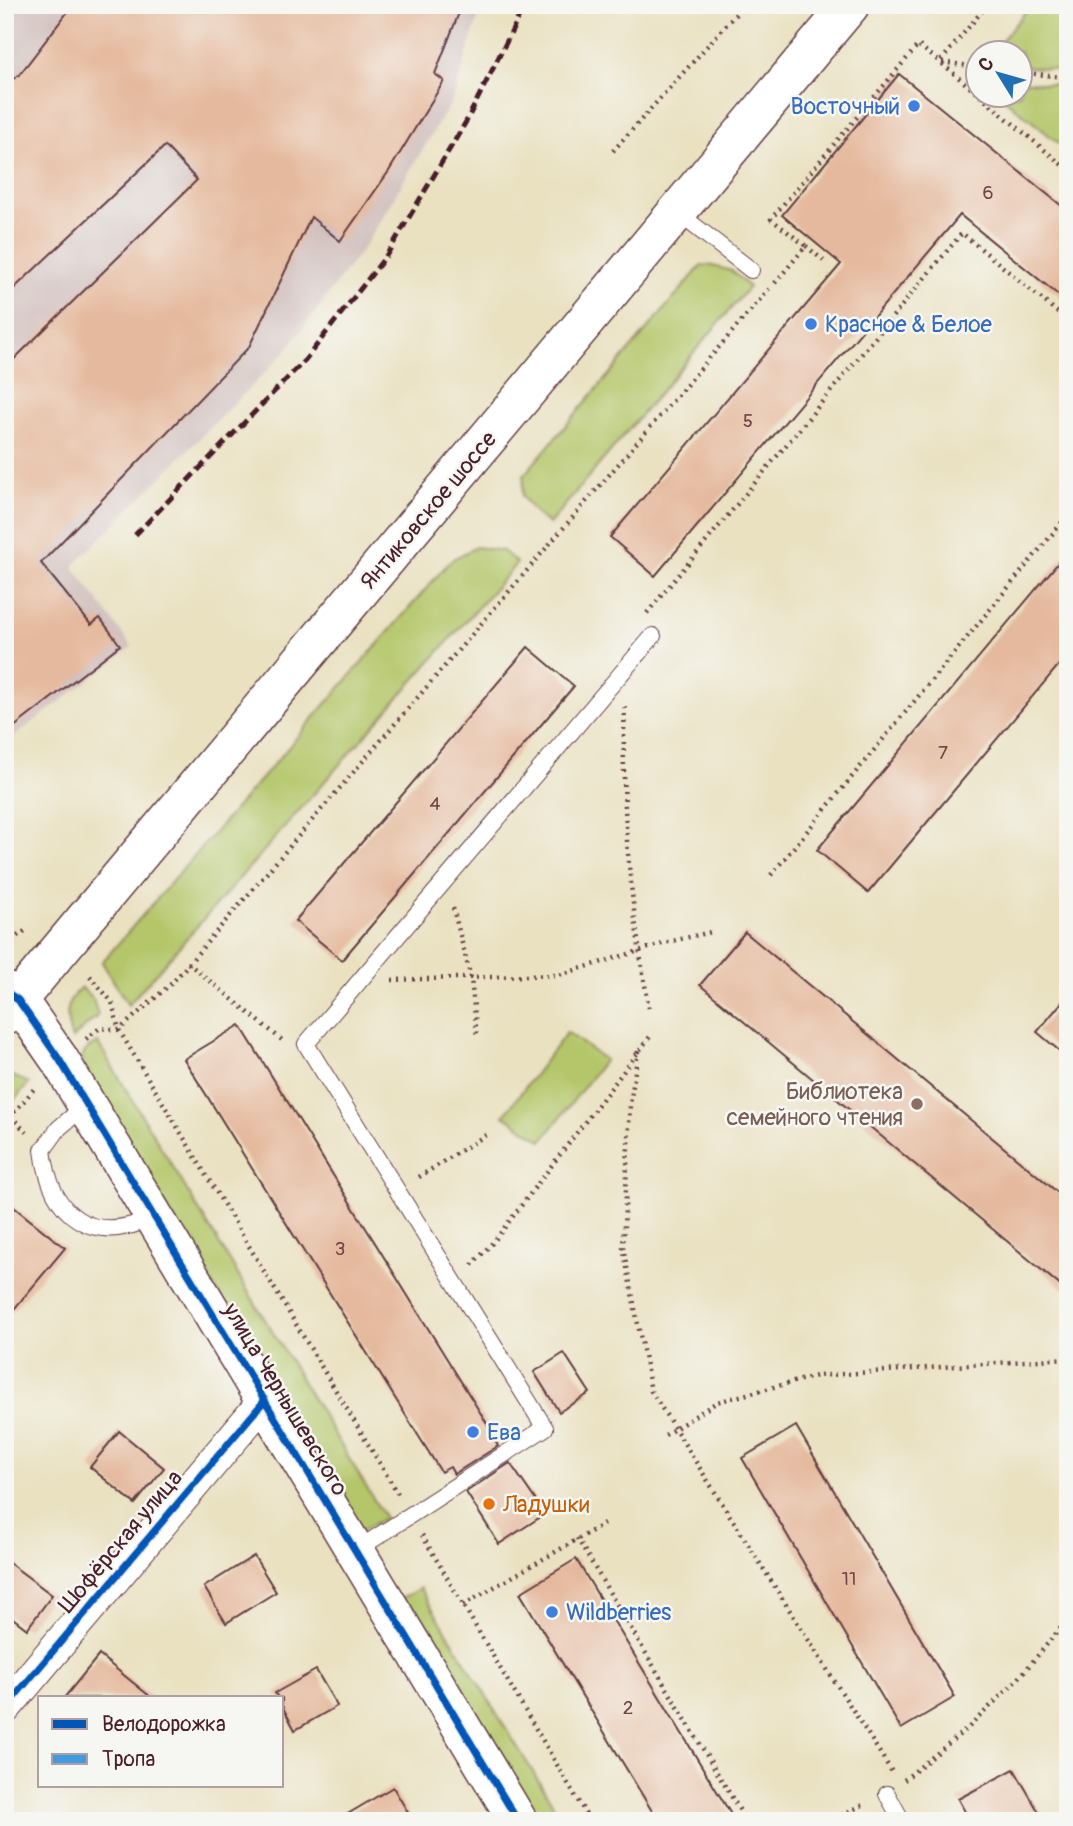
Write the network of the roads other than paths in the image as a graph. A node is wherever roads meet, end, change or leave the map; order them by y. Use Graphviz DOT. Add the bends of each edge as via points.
graph roads {
  1 [pos="850,5"];
  2 [pos="677,212"];
  3 [pos="751,270"];
  4 [pos="653,636"];
  5 [pos="10,1002"];
  6 [pos="86,1104"];
  7 [pos="154,1217"];
  8 [pos="265,1400"];
  9 [pos="355,1551"];
  10 [pos="5,1708"];
  11 [pos="887,1794"];
  12 [pos="515,1820"];
  13 [pos="902,1821"];
  1 -- 2 [label="main road, Янтиковское шоссе"];
  2 -- 3 [label="lane"];
  2 -- 5 [label="main road, Янтиковское шоссе"];
  4 -- 9 [label="lane" via="306,1044 545,1428"];
  5 -- 6 [label="main road, улица Чернышевского"];
  6 -- 7 [label="main road, улица Чернышевского"];
  6 -- 7 [label="lane" via="58,1128 43,1150 46,1175 55,1195 77,1219 104,1230 132,1227"];
  7 -- 8 [label="main road, улица Чернышевского"];
  8 -- 9 [label="main road, улица Чернышевского"];
  8 -- 10 [label="street, Шофёрская улица"];
  9 -- 12 [label="main road, улица Чернышевского"];
  11 -- 13 [label="lane"];
}
